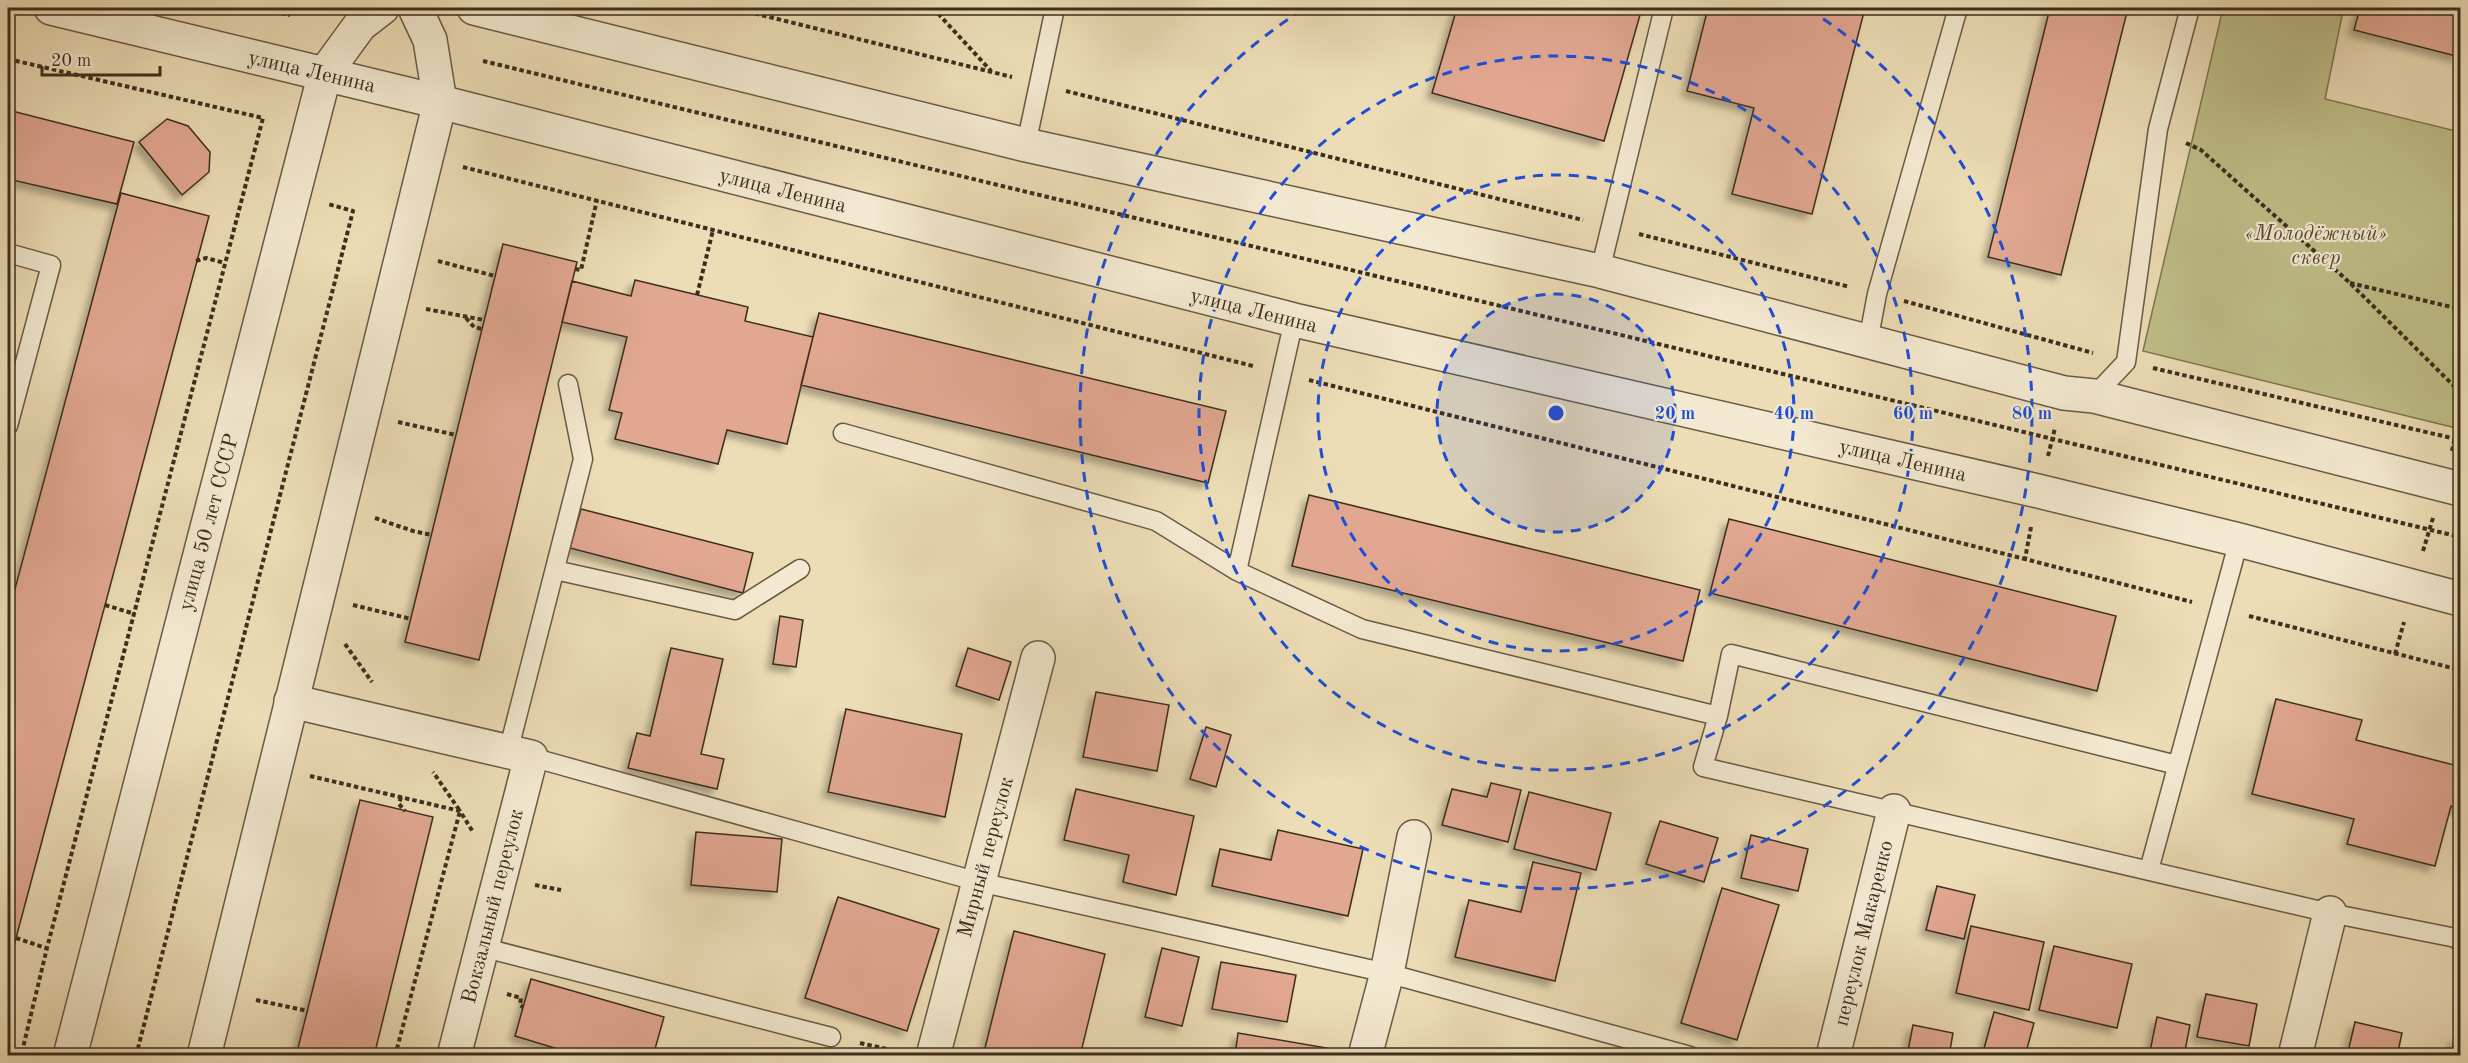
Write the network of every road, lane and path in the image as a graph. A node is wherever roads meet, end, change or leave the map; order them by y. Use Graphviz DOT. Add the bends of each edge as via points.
graph roads {
  1 [pos="51,8"];
  2 [pos="259,8"];
  3 [pos="382,8"];
  4 [pos="415,8"];
  5 [pos="474,8"];
  6 [pos="933,8"];
  7 [pos="1055,8"];
  8 [pos="1664,8"];
  9 [pos="1958,8"];
  10 [pos="2190,8"];
  11 [pos="290,15"];
  12 [pos="8,59"];
  13 [pos="483,61"];
  14 [pos="991,72"];
  15 [pos="325,73"];
  16 [pos="440,102"];
  17 [pos="2158,129"];
  18 [pos="1026,145"];
  19 [pos="455,165"];
  20 [pos="331,193"];
  21 [pos="597,200"];
  22 [pos="713,230"];
  23 [pos="8,253"];
  24 [pos="432,259"];
  25 [pos="196,261"];
  26 [pos="225,263"];
  27 [pos="576,269"];
  28 [pos="1600,271"];
  29 [pos="495,276"];
  30 [pos="2349,282"];
  31 [pos="698,295"];
  32 [pos="420,308"];
  33 [pos="2460,309"];
  34 [pos="466,317"];
  35 [pos="484,320"];
  36 [pos="1294,320"];
  37 [pos="482,329"];
  38 [pos="1868,342"];
  39 [pos="1282,373"];
  40 [pos="568,384"];
  41 [pos="2460,392"];
  42 [pos="2079,394"];
  43 [pos="2460,413"];
  44 [pos="392,420"];
  45 [pos="8,426"];
  46 [pos="843,434"];
  47 [pos="456,435"];
  48 [pos="2053,438"];
  49 [pos="2452,487"];
  50 [pos="2038,491"];
  51 [pos="368,516"];
  52 [pos="2430,528"];
  53 [pos="432,535"];
  54 [pos="2460,537"];
  55 [pos="2239,540"];
  56 [pos="2025,559"];
  57 [pos="800,569"];
  58 [pos="555,570"];
  59 [pos="1237,571"];
  60 [pos="2414,587"];
  61 [pos="2460,599"];
  62 [pos="105,604"];
  63 [pos="347,604"];
  64 [pos="2219,609"];
  65 [pos="135,614"];
  66 [pos="411,619"];
  67 [pos="339,636"];
  68 [pos="2395,654"];
  69 [pos="1038,658"];
  70 [pos="2460,669"];
  71 [pos="372,683"];
  72 [pos="291,701"];
  73 [pos="1718,716"];
  74 [pos="520,755"];
  75 [pos="2177,765"];
  76 [pos="433,771"];
  77 [pos="307,776"];
  78 [pos="401,797"];
  79 [pos="405,811"];
  80 [pos="460,811"];
  81 [pos="1894,811"];
  82 [pos="1414,837"];
  83 [pos="2149,870"];
  84 [pos="499,876"];
  85 [pos="979,882"];
  86 [pos="2330,913"];
  87 [pos="16,938"];
  88 [pos="2460,942"];
  89 [pos="481,947"];
  90 [pos="47,948"];
  91 [pos="1387,973"];
  92 [pos="521,998"];
  93 [pos="250,999"];
  94 [pos="523,1006"];
  95 [pos="308,1011"];
  96 [pos="831,1037"];
  97 [pos="920,1054"];
  98 [pos="21,1056"];
  99 [pos="70,1056"];
  100 [pos="136,1056"];
  101 [pos="204,1056"];
  102 [pos="395,1056"];
  103 [pos="454,1056"];
  104 [pos="1365,1056"];
  105 [pos="1690,1056"];
  106 [pos="1833,1056"];
  107 [pos="2295,1056"];
  1 -- 15 [label="street, улица Ленина"];
  2 -- 11 [label="path"];
  3 -- 15 [label="street, улица 50 лет СССР" via="360,25"];
  4 -- 16 [label="street" via="430,40"];
  5 -- 18 [label="street"];
  6 -- 14 [label="path"];
  7 -- 18 [label="lane"];
  8 -- 28 [label="lane"];
  9 -- 38 [label="lane" via="1877,294"];
  10 -- 17 [label="lane"];
  12 -- 26 [label="path" via="263,118"];
  13 -- 48 [label="path"];
  15 -- 16 [label="street, улица Ленина"];
  15 -- 99 [label="street, улица 50 лет СССР"];
  16 -- 36 [label="street, улица Ленина"];
  16 -- 72 [label="street"];
  17 -- 30 [label="path" via="2201,150"];
  17 -- 42 [label="lane" via="2126,362"];
  18 -- 28 [label="street"];
  19 -- 21 [label="path"];
  20 -- 100 [label="path" via="328,204 353,211"];
  21 -- 22 [label="path"];
  21 -- 27 [label="path" via="581,270"];
  22 -- 31 [label="path"];
  22 -- 39 [label="path"];
  23 -- 45 [label="lane" via="51,265"];
  24 -- 29 [label="path"];
  25 -- 26 [label="path" via="206,258"];
  26 -- 65 [label="path"];
  28 -- 38 [label="street"];
  30 -- 33 [label="path"];
  30 -- 41 [label="path"];
  32 -- 34 [label="path"];
  34 -- 35 [label="path"];
  34 -- 37 [label="path" via="474,327"];
  36 -- 39 [label="lane"];
  36 -- 50 [label="street, улица Ленина"];
  38 -- 42 [label="street"];
  39 -- 56 [label="path"];
  39 -- 59 [label="lane"];
  40 -- 58 [label="lane" via="583,459"];
  42 -- 48 [label="path"];
  42 -- 49 [label="street"];
  43 -- 49 [label="path"];
  44 -- 47 [label="path"];
  46 -- 59 [label="lane" via="1156,521"];
  48 -- 50 [label="path"];
  48 -- 52 [label="path"];
  49 -- 52 [label="path"];
  50 -- 55 [label="street, улица Ленина"];
  50 -- 56 [label="path"];
  51 -- 53 [label="path"];
  52 -- 54 [label="path"];
  52 -- 60 [label="path"];
  55 -- 60 [label="street, улица Ленина"];
  55 -- 64 [label="lane"];
  56 -- 64 [label="path"];
  57 -- 58 [label="lane" via="735,610"];
  58 -- 74 [label="lane"];
  59 -- 73 [label="lane" via="1362,629"];
  60 -- 61 [label="street, улица Ленина"];
  60 -- 68 [label="path"];
  62 -- 65 [label="path"];
  63 -- 66 [label="path"];
  64 -- 68 [label="path"];
  64 -- 75 [label="lane"];
  65 -- 90 [label="path"];
  67 -- 71 [label="path"];
  68 -- 70 [label="path"];
  69 -- 85 [label="street, Мирный переулок"];
  72 -- 74 [label="street"];
  72 -- 101 [label="street"];
  73 -- 75 [label="lane" via="1731,654"];
  73 -- 81 [label="lane" via="1702,767"];
  74 -- 84 [label="street, Вокзальный переулок"];
  74 -- 85 [label="lane"];
  75 -- 83 [label="lane"];
  76 -- 80 [label="path"];
  77 -- 78 [label="path"];
  78 -- 79 [label="path" via="399,804"];
  78 -- 80 [label="path"];
  80 -- 84 [label="path"];
  80 -- 102 [label="path"];
  81 -- 83 [label="lane"];
  81 -- 106 [label="street, переулок Макаренко"];
  82 -- 91 [label="street"];
  83 -- 86 [label="lane"];
  84 -- 89 [label="street, Вокзальный переулок"];
  85 -- 91 [label="lane"];
  85 -- 97 [label="street, Мирный переулок"];
  86 -- 88 [label="lane" via="2456,938"];
  86 -- 107 [label="street"];
  87 -- 90 [label="path"];
  89 -- 96 [label="lane"];
  89 -- 103 [label="street, Вокзальный переулок"];
  90 -- 98 [label="path"];
  91 -- 104 [label="street"];
  91 -- 105 [label="lane"];
  92 -- 94 [label="path"];
  93 -- 95 [label="path"];
  96 -- 97 [label="path"];
}
